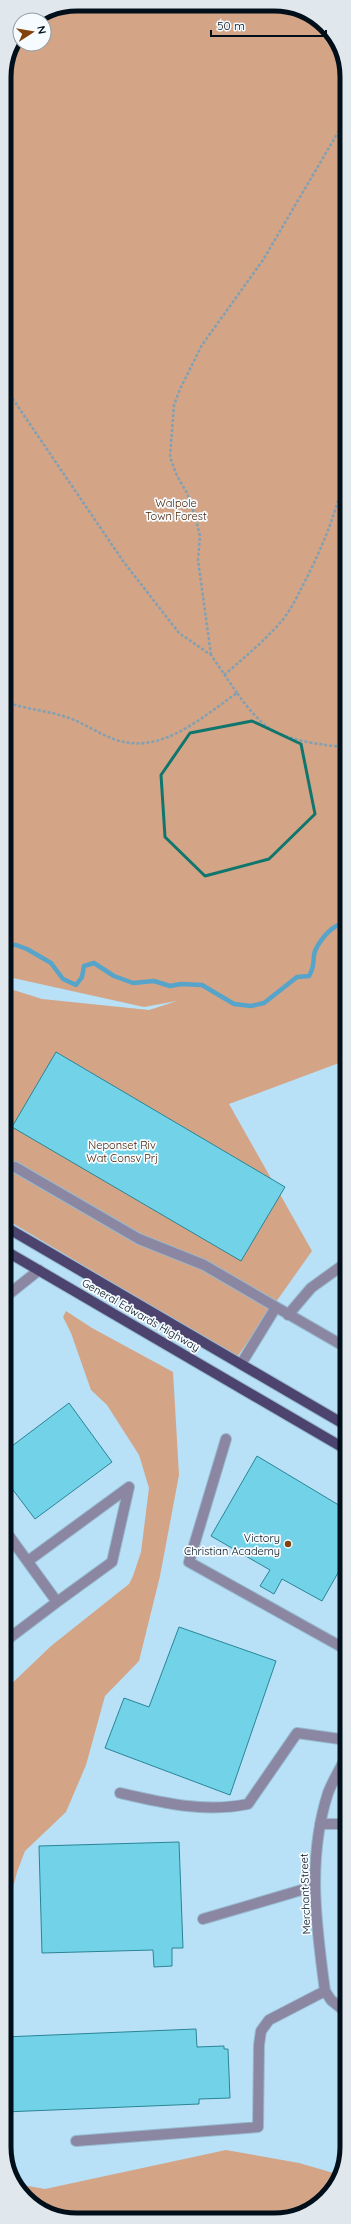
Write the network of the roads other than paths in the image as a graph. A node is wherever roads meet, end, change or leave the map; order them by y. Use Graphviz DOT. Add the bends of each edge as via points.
graph roads {
  1 [pos="15,1166"];
  2 [pos="11,1230"];
  3 [pos="11,1254"];
  4 [pos="340,1267"];
  5 [pos="39,1270"];
  6 [pos="11,1292"];
  7 [pos="276,1307"];
  8 [pos="288,1315"];
  9 [pos="340,1344"];
  10 [pos="240,1364"];
  11 [pos="340,1422"];
  12 [pos="226,1438"];
  13 [pos="340,1446"];
  14 [pos="11,1539"];
  15 [pos="28,1562"];
  16 [pos="57,1602"];
  17 [pos="11,1637"];
  18 [pos="340,1643"];
  19 [pos="340,1739"];
  20 [pos="340,1771"];
  21 [pos="120,1792"];
  22 [pos="320,1824"];
  23 [pos="340,1824"];
  24 [pos="315,1886"];
  25 [pos="203,1919"];
  26 [pos="325,1991"];
  27 [pos="340,2007"];
  28 [pos="76,2141"];
  1 -- 7 [label="street" via="139,1239 204,1265"];
  2 -- 10 [label="main road, General Edwards Highway"];
  3 -- 5 [label="main road, General Edwards Highway"];
  4 -- 8 [label="street" via="311,1288"];
  5 -- 6 [label="street"];
  5 -- 13 [label="main road, General Edwards Highway"];
  7 -- 8 [label="street"];
  7 -- 10 [label="street"];
  8 -- 9 [label="street"];
  10 -- 11 [label="main road, General Edwards Highway"];
  12 -- 18 [label="street" via="189,1562"];
  14 -- 15 [label="street"];
  15 -- 16 [label="street"];
  15 -- 16 [label="street" via="129,1487 112,1562"];
  16 -- 17 [label="street"];
  19 -- 21 [label="street" via="297,1733 248,1804 226,1809 202,1808 159,1802"];
  20 -- 22 [label="street, Merchant Street" via="329,1792"];
  22 -- 23 [label="street"];
  22 -- 24 [label="street, Merchant Street" via="315,1851"];
  24 -- 25 [label="street"];
  24 -- 26 [label="street, Merchant Street"];
  26 -- 27 [label="street"];
  26 -- 28 [label="street" via="269,2020 261,2031 258,2127"];
}
